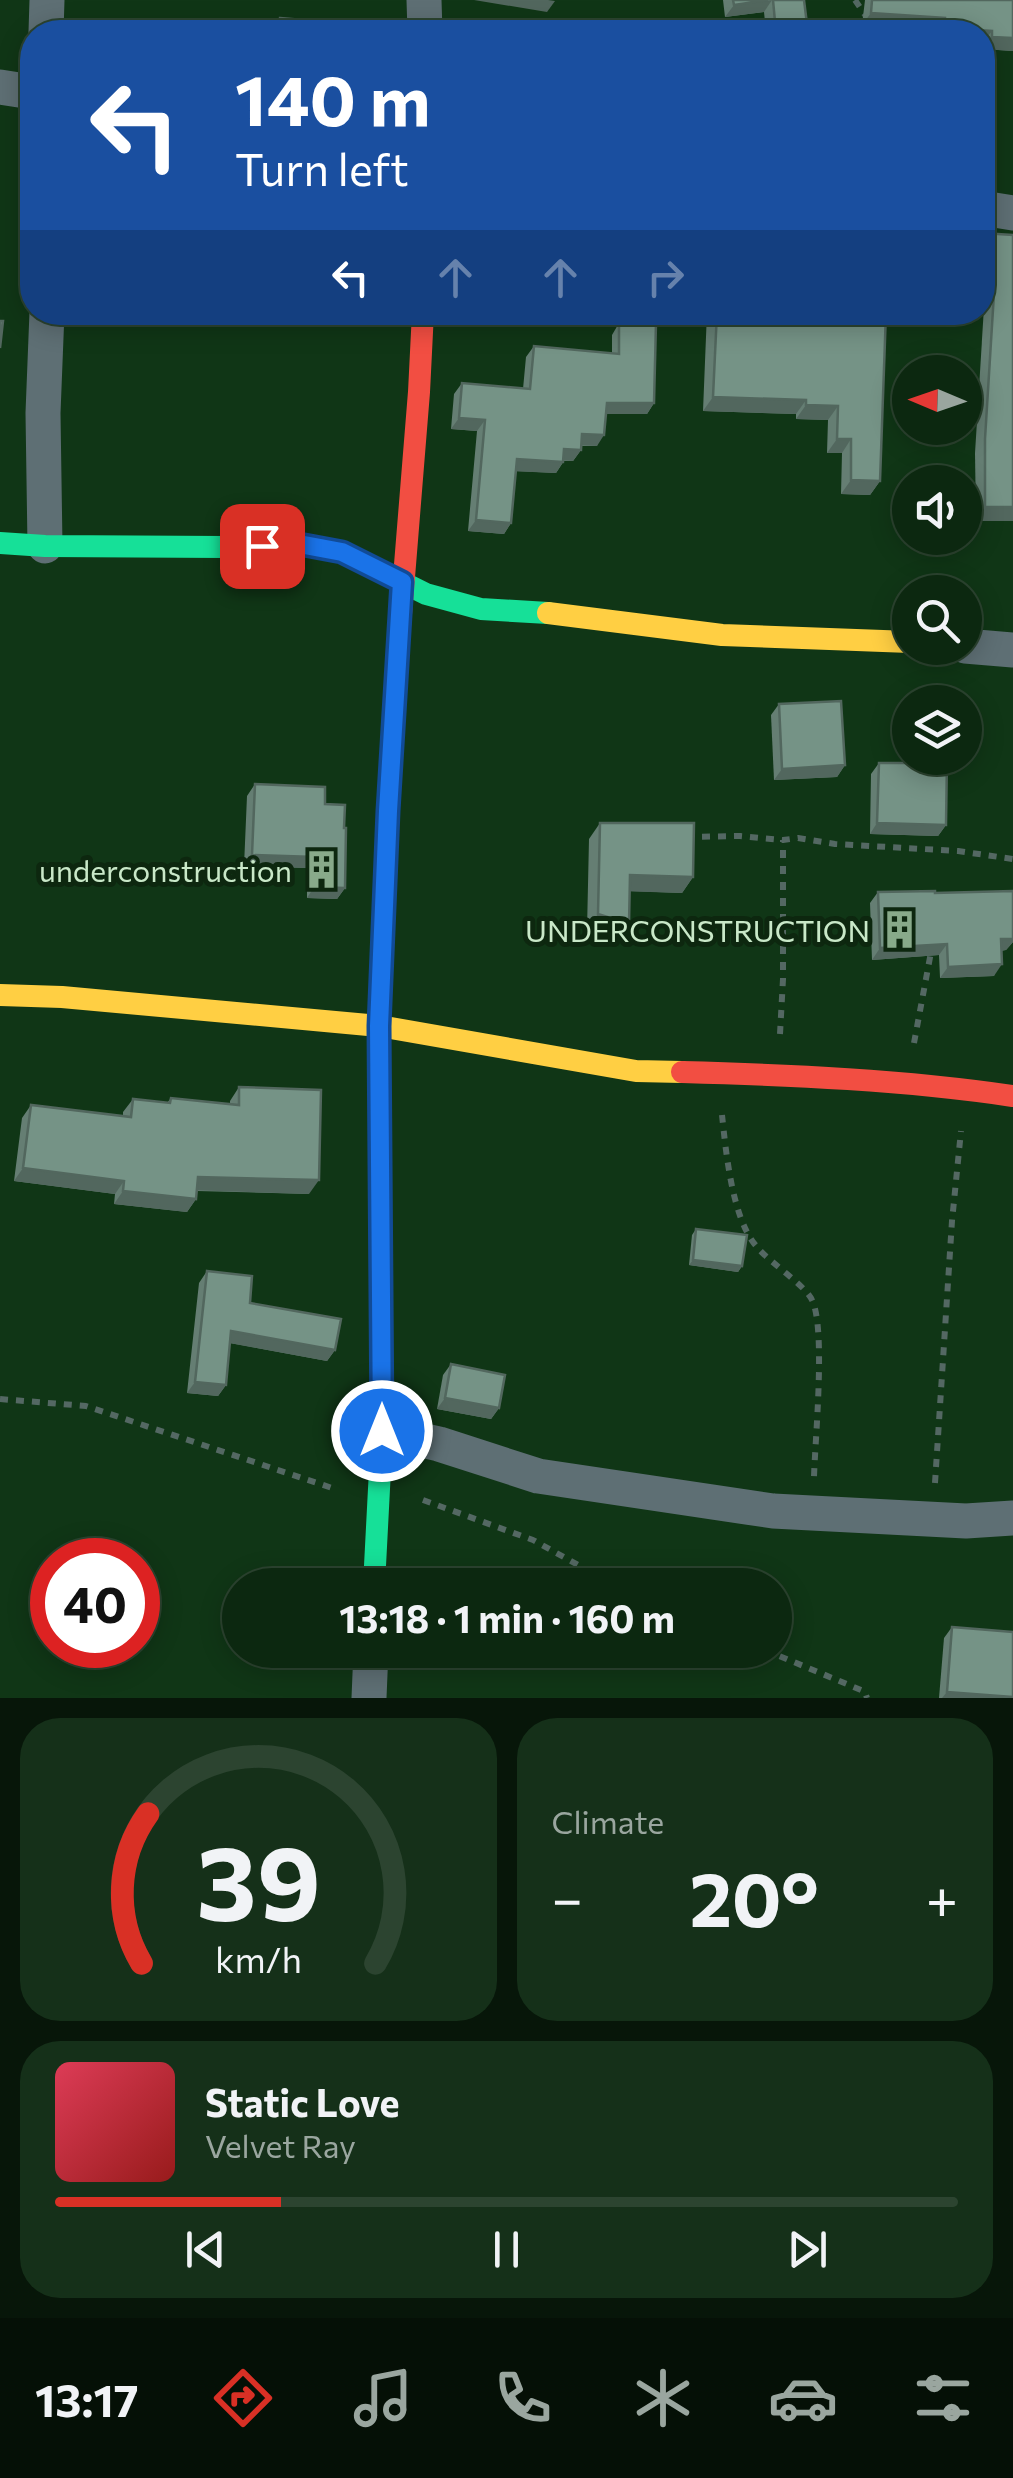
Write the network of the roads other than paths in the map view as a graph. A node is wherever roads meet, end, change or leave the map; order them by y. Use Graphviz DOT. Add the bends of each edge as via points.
graph roads {
  1 [pos="46,325"];
  2 [pos="423,325"];
  3 [pos="0,542"];
  4 [pos="45,546"];
  5 [pos="402,582"];
  6 [pos="892,641"];
  7 [pos="982,647"];
  8 [pos="1013,650"];
  9 [pos="0,994"];
  10 [pos="379,1026"];
  11 [pos="1013,1096"];
  12 [pos="382,1431"];
  13 [pos="1013,1518"];
  14 [pos="375,1568"];
  15 [pos="370,1668"];
  16 [pos="368,1698"];
  1 -- 4 [label="street"];
  2 -- 5 [label="street"];
  3 -- 4 [label="street"];
  4 -- 5 [label="street" via="299,544 342,552"];
  5 -- 6 [label="street" via="481,609 722,635"];
  5 -- 10 [label="street"];
  7 -- 8 [label="street"];
  9 -- 10 [label="street"];
  10 -- 11 [label="street" via="636,1070"];
  10 -- 12 [label="street"];
  12 -- 13 [label="street" via="538,1476 772,1511 966,1522"];
  12 -- 14 [label="street"];
  15 -- 16 [label="street"];
}
